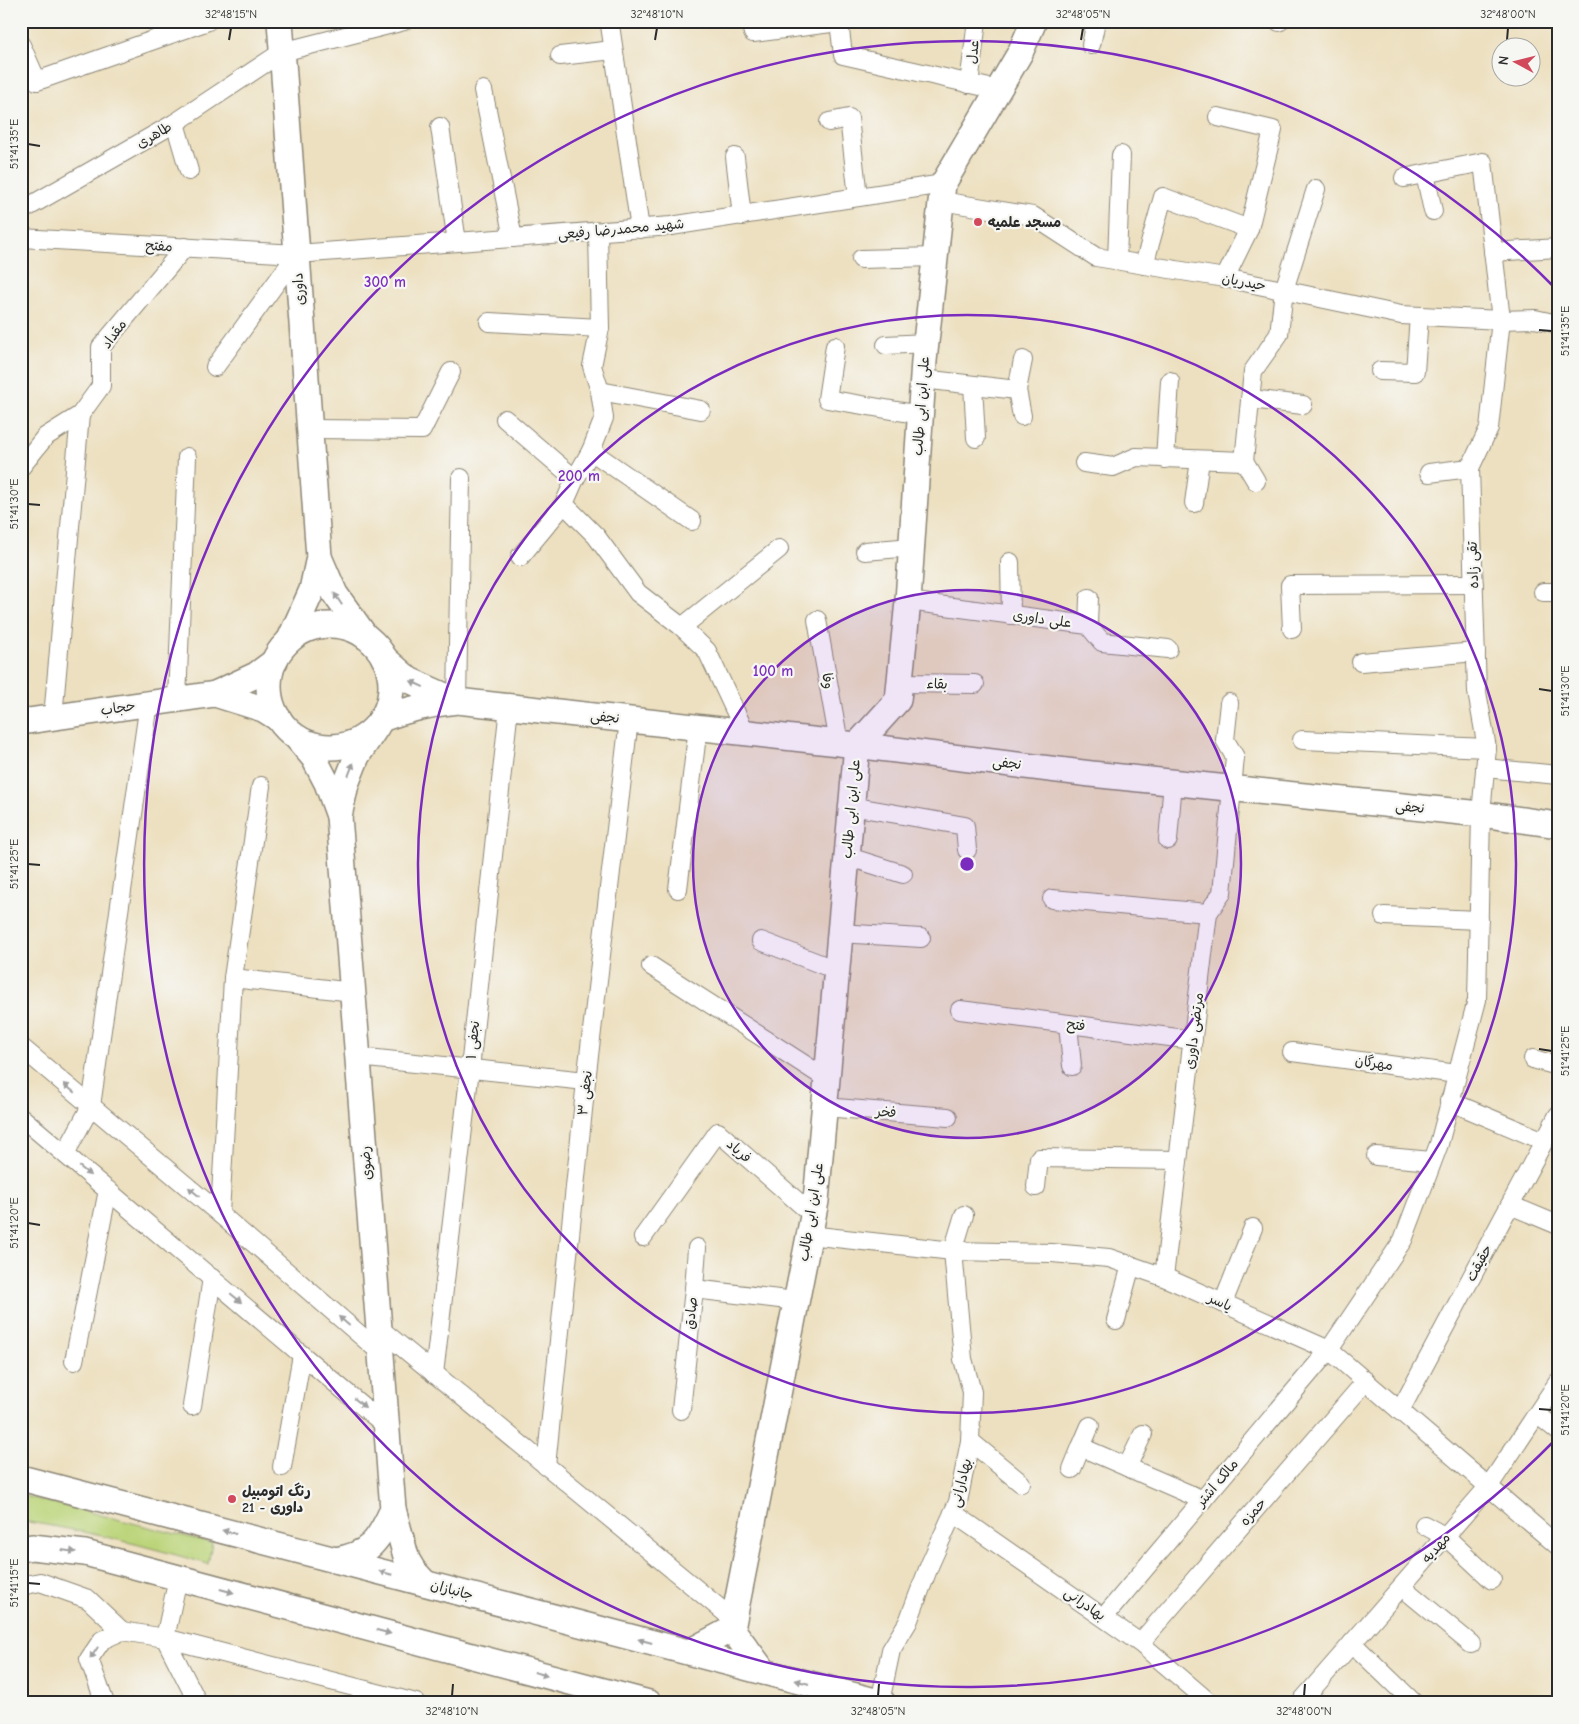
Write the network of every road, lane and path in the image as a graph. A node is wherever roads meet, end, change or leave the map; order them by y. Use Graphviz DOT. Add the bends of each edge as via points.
graph roads {
  1 [pos="208,21"];
  2 [pos="280,21"];
  3 [pos="404,21"];
  4 [pos="750,21"];
  5 [pos="977,21"];
  6 [pos="1034,21"];
  7 [pos="1096,21"];
  8 [pos="610,25"];
  9 [pos="21,45"];
  10 [pos="1091,45"];
  11 [pos="614,50"];
  12 [pos="282,52"];
  13 [pos="560,56"];
  14 [pos="969,84"];
  15 [pos="483,90"];
  16 [pos="998,90"];
  17 [pos="1218,117"];
  18 [pos="829,122"];
  19 [pos="174,123"];
  20 [pos="440,127"];
  21 [pos="1121,154"];
  22 [pos="735,157"];
  23 [pos="190,172"];
  24 [pos="1424,174"];
  25 [pos="1404,178"];
  26 [pos="1316,189"];
  27 [pos="942,193"];
  28 [pos="858,197"];
  29 [pos="21,211"];
  30 [pos="1432,212"];
  31 [pos="742,216"];
  32 [pos="640,229"];
  33 [pos="1249,229"];
  34 [pos="598,232"];
  35 [pos="21,238"];
  36 [pos="513,238"];
  37 [pos="457,242"];
  38 [pos="185,247"];
  39 [pos="1558,248"];
  40 [pos="1493,252"];
  41 [pos="297,254"];
  42 [pos="935,257"];
  43 [pos="861,259"];
  44 [pos="1117,260"];
  45 [pos="1144,265"];
  46 [pos="1225,278"];
  47 [pos="1284,290"];
  48 [pos="1419,316"];
  49 [pos="1501,320"];
  50 [pos="489,322"];
  51 [pos="1558,324"];
  52 [pos="600,328"];
  53 [pos="926,343"];
  54 [pos="886,345"];
  55 [pos="835,346"];
  56 [pos="1023,360"];
  57 [pos="215,367"];
  58 [pos="1380,371"];
  59 [pos="451,372"];
  60 [pos="923,379"];
  61 [pos="1170,381"];
  62 [pos="973,385"];
  63 [pos="1018,390"];
  64 [pos="600,392"];
  65 [pos="1250,399"];
  66 [pos="1303,405"];
  67 [pos="701,410"];
  68 [pos="80,415"];
  69 [pos="920,415"];
  70 [pos="1022,416"];
  71 [pos="505,419"];
  72 [pos="309,429"];
  73 [pos="976,438"];
  74 [pos="590,451"];
  75 [pos="187,457"];
  76 [pos="1165,459"];
  77 [pos="1200,460"];
  78 [pos="1244,461"];
  79 [pos="1084,463"];
  80 [pos="21,467"];
  81 [pos="1470,468"];
  82 [pos="1429,473"];
  83 [pos="460,478"];
  84 [pos="575,478"];
  85 [pos="1256,482"];
  86 [pos="1194,503"];
  87 [pos="564,504"];
  88 [pos="692,521"];
  89 [pos="912,547"];
  90 [pos="779,549"];
  91 [pos="865,552"];
  92 [pos="319,557"];
  93 [pos="520,557"];
  94 [pos="1010,562"];
  95 [pos="1474,584"];
  96 [pos="1089,598"];
  97 [pos="908,601"];
  98 [pos="1011,615"];
  99 [pos="817,620"];
  100 [pos="1088,626"];
  101 [pos="682,627"];
  102 [pos="1292,629"];
  103 [pos="365,636"];
  104 [pos="290,639"];
  105 [pos="1168,648"];
  106 [pos="1476,652"];
  107 [pos="384,658"];
  108 [pos="275,661"];
  109 [pos="1361,662"];
  110 [pos="900,683"];
  111 [pos="975,684"];
  112 [pos="216,694"];
  113 [pos="177,699"];
  114 [pos="457,701"];
  115 [pos="149,703"];
  116 [pos="1229,703"];
  117 [pos="509,707"];
  118 [pos="54,717"];
  119 [pos="629,720"];
  120 [pos="21,722"];
  121 [pos="379,723"];
  122 [pos="287,727"];
  123 [pos="698,727"];
  124 [pos="745,732"];
  125 [pos="1302,740"];
  126 [pos="848,744"];
  127 [pos="1487,748"];
  128 [pos="1485,768"];
  129 [pos="1558,775"];
  130 [pos="1173,782"];
  131 [pos="260,786"];
  132 [pos="1232,789"];
  133 [pos="851,806"];
  134 [pos="1481,814"];
  135 [pos="339,816"];
  136 [pos="1558,825"];
  137 [pos="1168,840"];
  138 [pos="967,850"];
  139 [pos="846,856"];
  140 [pos="902,874"];
  141 [pos="678,889"];
  142 [pos="1052,899"];
  143 [pos="1208,913"];
  144 [pos="1384,916"];
  145 [pos="1479,920"];
  146 [pos="840,933"];
  147 [pos="921,938"];
  148 [pos="761,941"];
  149 [pos="651,966"];
  150 [pos="836,970"];
  151 [pos="233,978"];
  152 [pos="353,992"];
  153 [pos="960,1010"];
  154 [pos="1068,1024"];
  155 [pos="1192,1040"];
  156 [pos="21,1047"];
  157 [pos="1292,1052"];
  158 [pos="358,1057"];
  159 [pos="1533,1059"];
  160 [pos="1072,1066"];
  161 [pos="1558,1066"];
  162 [pos="470,1069"];
  163 [pos="1457,1074"];
  164 [pos="826,1079"];
  165 [pos="586,1081"];
  166 [pos="1449,1101"];
  167 [pos="91,1106"];
  168 [pos="824,1107"];
  169 [pos="1558,1115"];
  170 [pos="21,1117"];
  171 [pos="948,1117"];
  172 [pos="1544,1141"];
  173 [pos="65,1154"];
  174 [pos="1376,1156"];
  175 [pos="1178,1160"];
  176 [pos="1432,1161"];
  177 [pos="1036,1187"];
  178 [pos="108,1190"];
  179 [pos="1510,1205"];
  180 [pos="220,1214"];
  181 [pos="964,1215"];
  182 [pos="811,1225"];
  183 [pos="1558,1225"];
  184 [pos="1253,1228"];
  185 [pos="643,1237"];
  186 [pos="697,1248"];
  187 [pos="954,1251"];
  188 [pos="1131,1265"];
  189 [pos="1164,1277"];
  190 [pos="212,1278"];
  191 [pos="694,1289"];
  192 [pos="796,1301"];
  193 [pos="1223,1303"];
  194 [pos="1116,1320"];
  195 [pos="379,1328"];
  196 [pos="1329,1350"];
  197 [pos="381,1353"];
  198 [pos="302,1355"];
  199 [pos="74,1361"];
  200 [pos="434,1374"];
  201 [pos="1366,1381"];
  202 [pos="1558,1382"];
  203 [pos="192,1406"];
  204 [pos="681,1410"];
  205 [pos="1400,1411"];
  206 [pos="1537,1414"];
  207 [pos="386,1426"];
  208 [pos="1090,1426"];
  209 [pos="1558,1431"];
  210 [pos="1142,1434"];
  211 [pos="970,1441"];
  212 [pos="1081,1447"];
  213 [pos="546,1466"];
  214 [pos="282,1467"];
  215 [pos="1127,1467"];
  216 [pos="1072,1469"];
  217 [pos="21,1478"];
  218 [pos="1021,1483"];
  219 [pos="1489,1486"];
  220 [pos="1203,1500"];
  221 [pos="392,1509"];
  222 [pos="953,1514"];
  223 [pos="1424,1525"];
  224 [pos="1446,1537"];
  225 [pos="1558,1546"];
  226 [pos="21,1549"];
  227 [pos="335,1560"];
  228 [pos="178,1578"];
  229 [pos="1492,1580"];
  230 [pos="424,1583"];
  231 [pos="21,1586"];
  232 [pos="1402,1587"];
  233 [pos="1104,1617"];
  234 [pos="733,1625"];
  235 [pos="122,1631"];
  236 [pos="166,1638"];
  237 [pos="1140,1643"];
  238 [pos="1352,1643"];
  239 [pos="1471,1644"];
  240 [pos="689,1652"];
  241 [pos="764,1672"];
  242 [pos="103,1702"];
  243 [pos="882,1702"];
  244 [pos="1206,1702"];
  245 [pos="198,1703"];
  246 [pos="416,1703"];
  247 [pos="649,1703"];
  248 [pos="1300,1703"];
  249 [pos="1414,1703"];
  1 -- 9 [label="street" via="37,81"];
  2 -- 12 [label="street, داوری"];
  3 -- 12 [label="street, طاهری"];
  4 -- 14 [label="street" via="753,33 840,22 843,55"];
  5 -- 14 [label="street, عدل"];
  6 -- 16 [label="street, علی ابن ابی طالب"];
  7 -- 10 [label="street"];
  8 -- 11 [label="street"];
  11 -- 13 [label="street"];
  11 -- 32 [label="street"];
  12 -- 19 [label="street, طاهری"];
  12 -- 41 [label="street, داوری"];
  14 -- 16 [label="street"];
  15 -- 36 [label="street"];
  16 -- 27 [label="street, علی ابن ابی طالب"];
  17 -- 33 [label="street" via="1273,130"];
  18 -- 28 [label="street" via="849,118"];
  19 -- 23 [label="street"];
  19 -- 29 [label="street, طاهری"];
  20 -- 37 [label="street"];
  21 -- 44 [label="street"];
  22 -- 31 [label="street"];
  24 -- 25 [label="street"];
  24 -- 30 [label="street"];
  24 -- 40 [label="street, تقی زاده" via="1483,162"];
  26 -- 47 [label="street"];
  27 -- 28 [label="street, شهید محمدرضا رفیعی"];
  27 -- 42 [label="street, علی ابن ابی طالب"];
  27 -- 44 [label="street, حیدریان" via="1033,216 1096,257"];
  28 -- 31 [label="street, شهید محمدرضا رفیعی"];
  31 -- 32 [label="street, شهید محمدرضا رفیعی"];
  32 -- 34 [label="street, شهید محمدرضا رفیعی"];
  33 -- 45 [label="street" via="1163,197"];
  33 -- 46 [label="street"];
  34 -- 36 [label="street, شهید محمدرضا رفیعی"];
  34 -- 52 [label="street"];
  35 -- 38 [label="street, مفتح"];
  36 -- 37 [label="street, شهید محمدرضا رفیعی"];
  37 -- 41 [label="street, شهید محمدرضا رفیعی"];
  38 -- 41 [label="street, مفتح"];
  38 -- 68 [label="street, مقداد" via="101,347 101,386"];
  39 -- 40 [label="street"];
  40 -- 49 [label="street, تقی زاده"];
  41 -- 57 [label="street"];
  41 -- 72 [label="street, داوری"];
  42 -- 43 [label="street"];
  42 -- 53 [label="street, علی ابن ابی طالب"];
  44 -- 45 [label="street, حیدریان"];
  45 -- 46 [label="street, حیدریان"];
  46 -- 47 [label="street, حیدریان"];
  47 -- 48 [label="street, حیدریان"];
  47 -- 65 [label="street" via="1279,334 1253,371"];
  48 -- 49 [label="street, حیدریان"];
  48 -- 58 [label="street" via="1415,372"];
  49 -- 51 [label="street, حیدریان" via="1535,319"];
  49 -- 81 [label="street, تقی زاده" via="1489,428"];
  50 -- 52 [label="street"];
  52 -- 64 [label="street" via="592,366"];
  53 -- 54 [label="street"];
  53 -- 60 [label="street, علی ابن ابی طالب"];
  55 -- 69 [label="street" via="827,399"];
  56 -- 63 [label="street"];
  59 -- 72 [label="street" via="422,430"];
  60 -- 62 [label="street"];
  60 -- 69 [label="street, علی ابن ابی طالب"];
  61 -- 76 [label="street"];
  62 -- 63 [label="street"];
  62 -- 73 [label="street"];
  63 -- 70 [label="street"];
  64 -- 67 [label="street"];
  64 -- 74 [label="street" via="604,418"];
  65 -- 66 [label="street"];
  65 -- 78 [label="street"];
  68 -- 80 [label="street, مقداد" via="45,437"];
  68 -- 118 [label="street"];
  69 -- 89 [label="street, علی ابن ابی طالب"];
  71 -- 84 [label="street"];
  72 -- 92 [label="street, داوری"];
  74 -- 84 [label="street"];
  74 -- 88 [label="street"];
  75 -- 113 [label="street"];
  76 -- 77 [label="street"];
  76 -- 79 [label="street" via="1136,457 1113,467"];
  77 -- 78 [label="street"];
  77 -- 86 [label="street"];
  78 -- 85 [label="street"];
  81 -- 82 [label="street"];
  81 -- 95 [label="street, تقی زاده"];
  83 -- 114 [label="street"];
  84 -- 87 [label="street"];
  87 -- 93 [label="street"];
  87 -- 101 [label="street" via="596,536 638,593"];
  89 -- 91 [label="street"];
  89 -- 97 [label="street, علی ابن ابی طالب"];
  90 -- 101 [label="street"];
  103 -- 92 [label="street, one-way" via="335,594"];
  92 -- 104 [label="street" via="312,590"];
  94 -- 98 [label="street"];
  95 -- 102 [label="street" via="1290,585"];
  95 -- 106 [label="street, تقی زاده"];
  96 -- 100 [label="street"];
  97 -- 98 [label="street, علی داوری"];
  97 -- 110 [label="street, علی ابن ابی طالب"];
  98 -- 100 [label="street, علی داوری"];
  99 -- 126 [label="street, وفا"];
  100 -- 105 [label="street, علی داوری" via="1102,642"];
  101 -- 124 [label="street" via="707,651"];
  103 -- 104 [label="street" via="348,626 327,624 308,629"];
  103 -- 107 [label="street"];
  104 -- 108 [label="street"];
  106 -- 109 [label="street"];
  106 -- 127 [label="street, تقی زاده" via="1477,692"];
  114 -- 107 [label="street, one-way" via="409,680"];
  107 -- 121 [label="street" via="391,688 387,708"];
  108 -- 112 [label="street"];
  108 -- 122 [label="street" via="270,673 270,694 275,713"];
  110 -- 111 [label="street, بقاء"];
  110 -- 126 [label="street, علی ابن ابی طالب" via="898,700"];
  112 -- 113 [label="street, حجاب"];
  112 -- 122 [label="street" via="263,709"];
  113 -- 115 [label="street, حجاب"];
  114 -- 117 [label="street, نجفی"];
  114 -- 121 [label="street" via="408,709"];
  115 -- 118 [label="street, حجاب"];
  115 -- 167 [label="street"];
  116 -- 132 [label="street, مرتضی داوری" via="1225,740 1235,757"];
  117 -- 119 [label="street, نجفی"];
  117 -- 162 [label="street, نجفی ۱"];
  118 -- 120 [label="street, حجاب"];
  119 -- 123 [label="street, نجفی"];
  119 -- 165 [label="street, نجفی ۳"];
  121 -- 122 [label="street" via="361,738 342,746 322,747 303,741"];
  135 -- 121 [label="street, one-way" via="357,756"];
  122 -- 135 [label="street" via="314,758"];
  123 -- 124 [label="street, نجفی"];
  123 -- 141 [label="street"];
  124 -- 126 [label="street, نجفی"];
  125 -- 127 [label="street"];
  126 -- 130 [label="street, نجفی"];
  126 -- 133 [label="street, علی ابن ابی طالب"];
  127 -- 128 [label="street, تقی زاده"];
  128 -- 129 [label="street"];
  128 -- 134 [label="street, تقی زاده"];
  130 -- 132 [label="street, نجفی"];
  130 -- 137 [label="street"];
  131 -- 151 [label="street"];
  132 -- 134 [label="street, نجفی"];
  132 -- 143 [label="street, مرتضی داوری" via="1222,893"];
  133 -- 138 [label="street" via="966,826"];
  133 -- 139 [label="street, علی ابن ابی طالب"];
  134 -- 136 [label="street, نجفی"];
  134 -- 145 [label="street, تقی زاده"];
  135 -- 152 [label="street, رضوی"];
  139 -- 140 [label="street"];
  139 -- 146 [label="street, علی ابن ابی طالب"];
  142 -- 143 [label="street"];
  143 -- 155 [label="street, مرتضی داوری"];
  144 -- 145 [label="street"];
  145 -- 163 [label="street, تقی زاده" via="1477,1000"];
  146 -- 147 [label="street"];
  146 -- 150 [label="street, علی ابن ابی طالب"];
  148 -- 150 [label="street"];
  149 -- 164 [label="street"];
  150 -- 164 [label="street, علی ابن ابی طالب"];
  151 -- 152 [label="street"];
  151 -- 180 [label="street"];
  152 -- 158 [label="street, رضوی"];
  153 -- 154 [label="street, فتح"];
  154 -- 155 [label="street, فتح"];
  154 -- 160 [label="street"];
  155 -- 175 [label="street, مرتضی داوری"];
  167 -- 156 [label="street, one-way"];
  157 -- 163 [label="street, مهرگان"];
  158 -- 162 [label="street"];
  158 -- 195 [label="street, رضوی"];
  159 -- 161 [label="street"];
  162 -- 165 [label="street"];
  162 -- 200 [label="street, نجفی ۱"];
  163 -- 166 [label="street, تقی زاده"];
  164 -- 168 [label="street, علی ابن ابی طالب"];
  165 -- 213 [label="street, نجفی ۳"];
  166 -- 172 [label="street"];
  166 -- 176 [label="street, مالک اشتر"];
  167 -- 173 [label="street"];
  180 -- 167 [label="street, one-way"];
  168 -- 171 [label="street, فخر"];
  168 -- 182 [label="street, علی ابن ابی طالب"];
  169 -- 172 [label="street, حقیقت"];
  170 -- 173 [label="street"];
  172 -- 179 [label="street, حقیقت"];
  173 -- 178 [label="street, one-way"];
  174 -- 176 [label="street"];
  175 -- 177 [label="street" via="1039,1158"];
  175 -- 189 [label="street, مرتضی داوری"];
  176 -- 196 [label="street, مالک اشتر" via="1404,1240"];
  178 -- 190 [label="street"];
  178 -- 199 [label="street"];
  179 -- 183 [label="street"];
  179 -- 205 [label="street, حقیقت"];
  197 -- 180 [label="street, one-way"];
  181 -- 187 [label="street"];
  182 -- 185 [label="street, فریاد" via="718,1132"];
  182 -- 187 [label="street, یاسر"];
  182 -- 192 [label="street, علی ابن ابی طالب"];
  184 -- 193 [label="street"];
  186 -- 191 [label="street"];
  187 -- 188 [label="street, یاسر" via="1062,1254 1109,1258"];
  187 -- 211 [label="street, بهادارانی" via="963,1359 972,1392"];
  188 -- 189 [label="street, یاسر"];
  188 -- 194 [label="street"];
  189 -- 193 [label="street, یاسر"];
  190 -- 198 [label="street, one-way"];
  190 -- 203 [label="street"];
  191 -- 192 [label="street, صادق"];
  191 -- 204 [label="street, صادق"];
  192 -- 234 [label="street, علی ابن ابی طالب"];
  193 -- 196 [label="street, یاسر"];
  195 -- 197 [label="street, رضوی"];
  195 -- 200 [label="street"];
  196 -- 201 [label="street, یاسر"];
  196 -- 220 [label="street, مالک اشتر"];
  197 -- 207 [label="street, رضوی"];
  198 -- 207 [label="street, one-way"];
  198 -- 214 [label="street"];
  200 -- 213 [label="street"];
  201 -- 205 [label="street, یاسر"];
  201 -- 237 [label="street, حمزه"];
  202 -- 206 [label="street, مهدیه"];
  205 -- 219 [label="street, یاسر"];
  206 -- 209 [label="street"];
  206 -- 219 [label="street, مهدیه"];
  207 -- 221 [label="street, رضوی"];
  208 -- 212 [label="street"];
  210 -- 215 [label="street"];
  211 -- 218 [label="street"];
  211 -- 222 [label="street, بهادارانی"];
  212 -- 215 [label="street"];
  212 -- 216 [label="street"];
  213 -- 234 [label="street"];
  215 -- 220 [label="street"];
  227 -- 217 [label="street, جانبازان, one-way"];
  219 -- 224 [label="street, مهدیه"];
  219 -- 225 [label="street, یاسر"];
  220 -- 233 [label="street, مالک اشتر"];
  221 -- 227 [label="street" via="383,1532 368,1549 351,1558"];
  221 -- 230 [label="street" via="407,1560"];
  222 -- 233 [label="street, بهادرانی"];
  222 -- 243 [label="street, بهادارانی" via="908,1622 891,1650"];
  223 -- 224 [label="street"];
  224 -- 229 [label="street"];
  224 -- 232 [label="street, مهدیه"];
  226 -- 228 [label="street, one-way" via="32,1547 85,1553"];
  230 -- 227 [label="street, جانبازان, one-way"];
  228 -- 236 [label="street"];
  228 -- 247 [label="street, one-way"];
  240 -- 230 [label="street, جانبازان, one-way"];
  231 -- 235 [label="street" via="40,1582 88,1598"];
  232 -- 238 [label="street, مهدیه"];
  232 -- 239 [label="street"];
  233 -- 237 [label="street, بهادرانی"];
  234 -- 240 [label="street"];
  234 -- 241 [label="street"];
  235 -- 236 [label="street"];
  235 -- 242 [label="street, one-way" via="102,1640 89,1659"];
  236 -- 245 [label="street"];
  236 -- 246 [label="street"];
  237 -- 244 [label="street, بهادرانی"];
  238 -- 248 [label="street, مهدیه"];
  238 -- 249 [label="street"];
  240 -- 241 [label="street, جانبازان"];
  243 -- 241 [label="street, جانبازان, one-way"];
}
